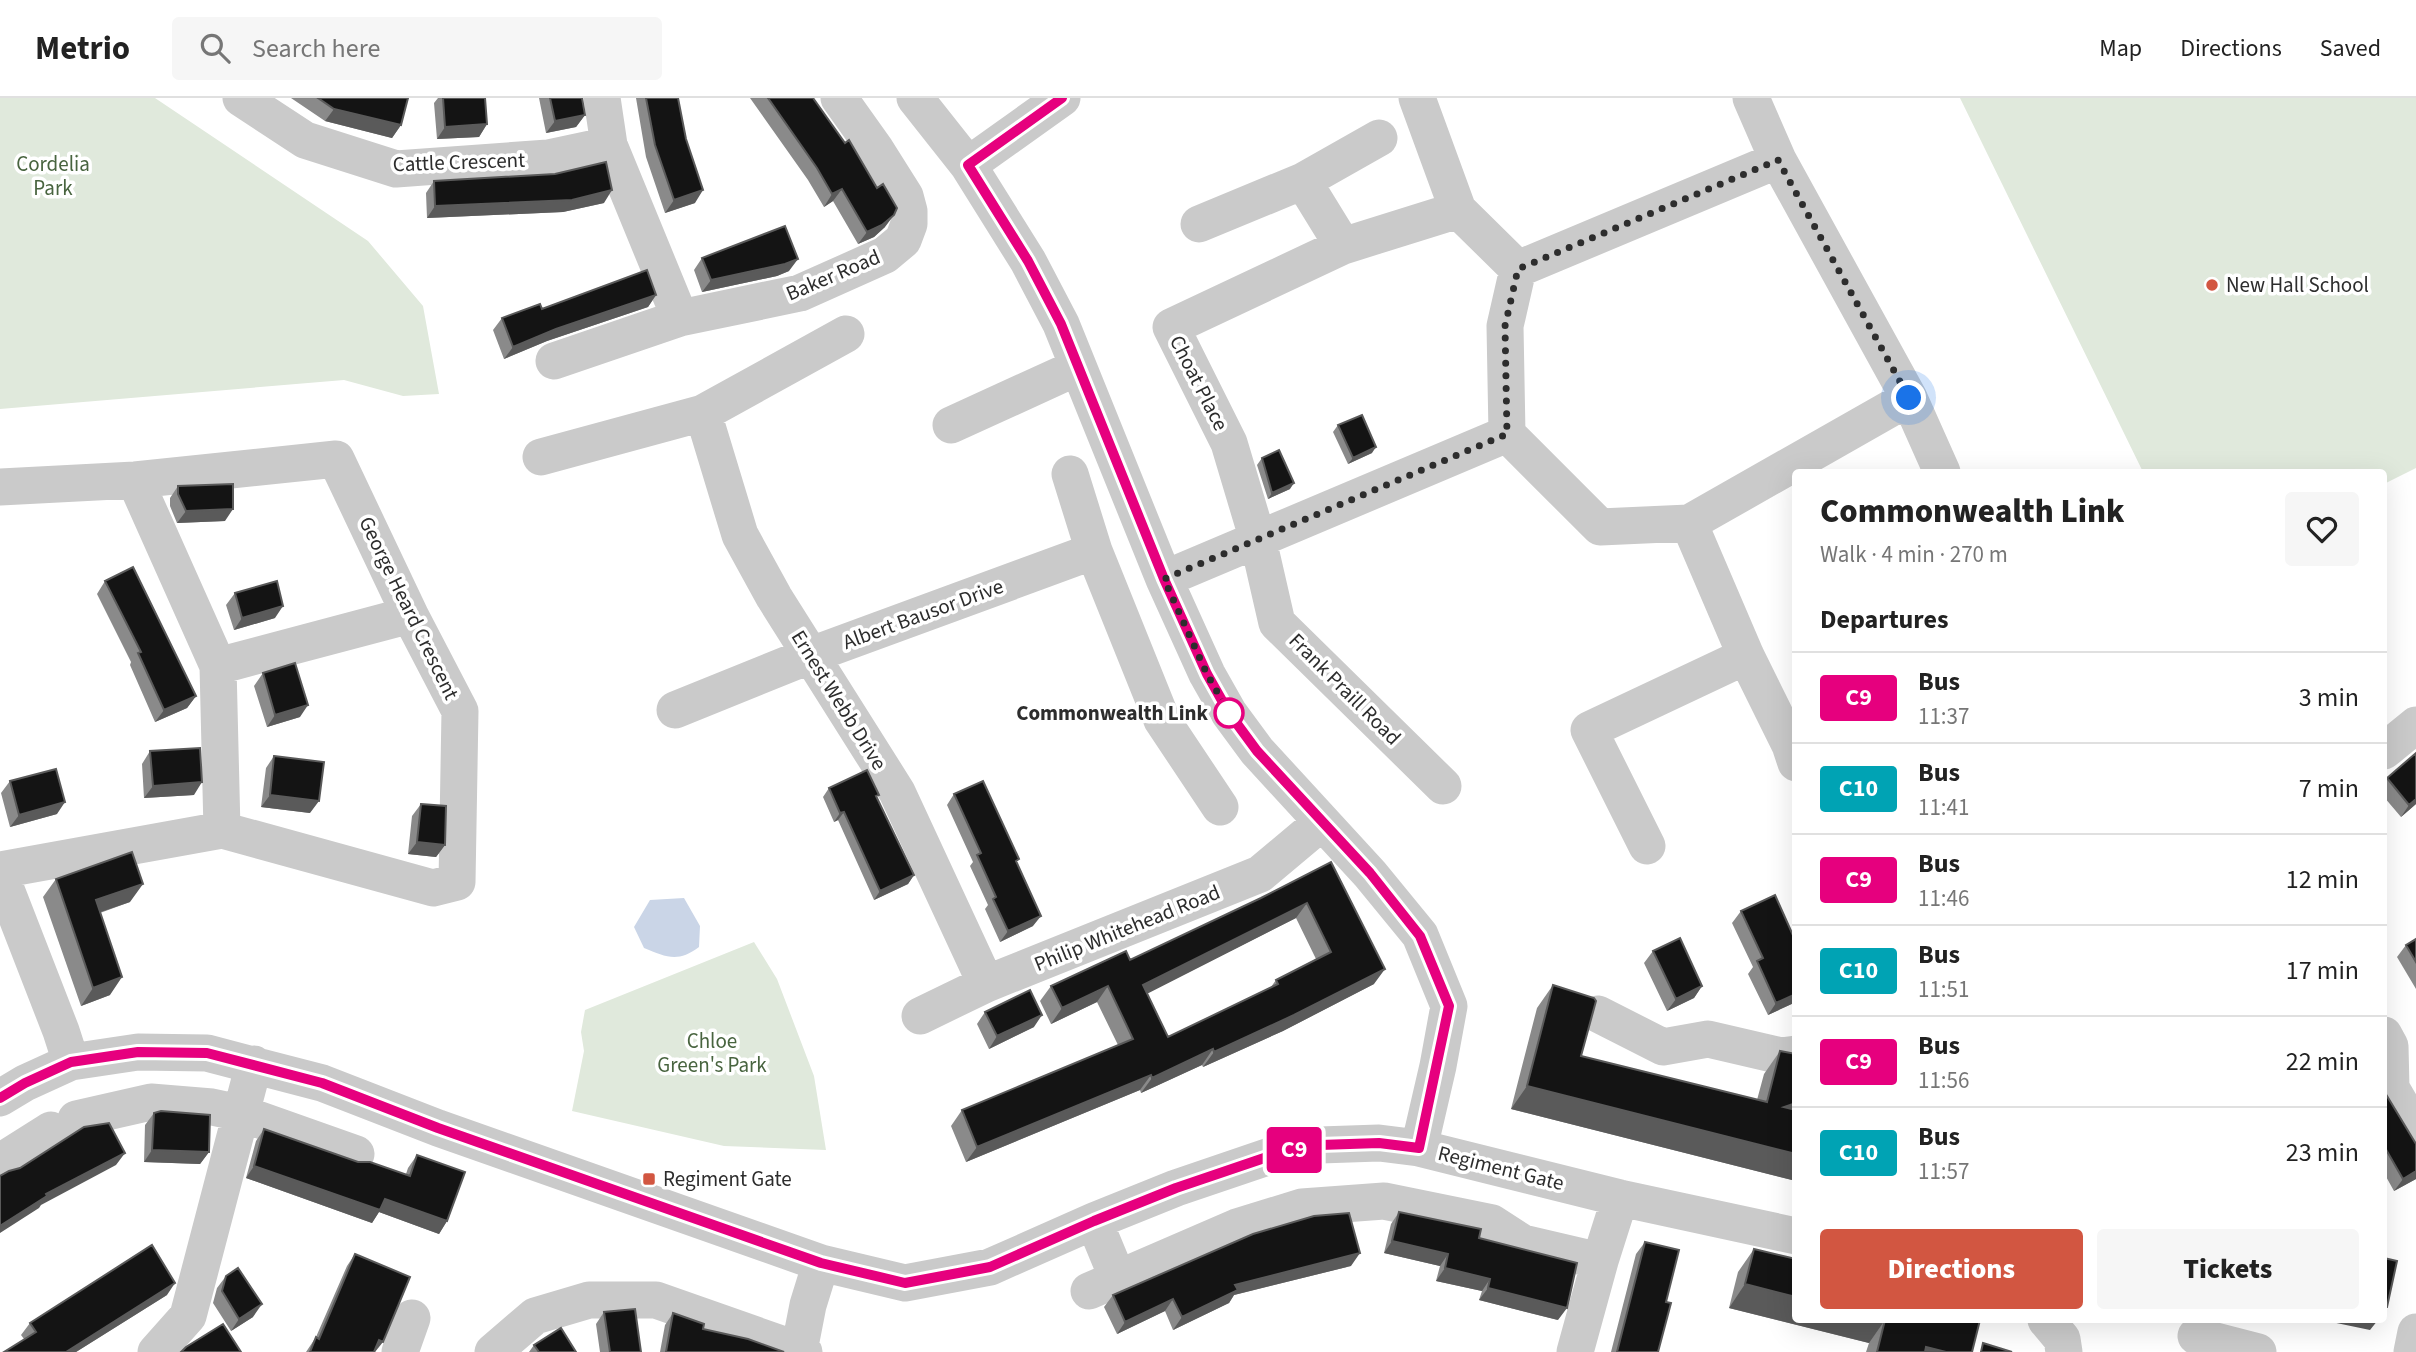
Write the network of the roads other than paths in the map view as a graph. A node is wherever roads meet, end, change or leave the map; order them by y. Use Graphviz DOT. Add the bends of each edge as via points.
graph roads {
  1 [pos="241,98"];
  2 [pos="602,98"];
  3 [pos="839,98"];
  4 [pos="915,98"];
  5 [pos="1062,98"];
  6 [pos="1417,98"];
  7 [pos="1751,98"];
  8 [pos="1379,138"];
  9 [pos="609,145"];
  10 [pos="1778,160"];
  11 [pos="968,165"];
  12 [pos="1303,181"];
  13 [pos="1458,210"];
  14 [pos="1199,224"];
  15 [pos="1343,246"];
  16 [pos="1518,269"];
  17 [pos="680,318"];
  18 [pos="846,334"];
  19 [pos="554,361"];
  20 [pos="1078,367"];
  21 [pos="1909,398"];
  22 [pos="703,413"];
  23 [pos="951,425"];
  24 [pos="1507,434"];
  25 [pos="541,457"];
  26 [pos="1941,469"];
  27 [pos="1070,474"];
  28 [pos="135,480"];
  29 [pos="0,487"];
  30 [pos="1689,523"];
  31 [pos="1258,540"];
  32 [pos="1094,551"];
  33 [pos="1164,579"];
  34 [pos="410,615"];
  35 [pos="811,655"];
  36 [pos="1746,656"];
  37 [pos="218,666"];
  38 [pos="675,710"];
  39 [pos="2416,725"];
  40 [pos="2387,749"];
  41 [pos="1792,751"];
  42 [pos="1443,786"];
  43 [pos="1220,807"];
  44 [pos="1322,822"];
  45 [pos="222,830"];
  46 [pos="1647,846"];
  47 [pos="0,872"];
  48 [pos="986,984"];
  49 [pos="1598,1014"];
  50 [pos="920,1016"];
  51 [pos="2396,1041"];
  52 [pos="1792,1055"];
  53 [pos="71,1062"];
  54 [pos="254,1064"];
  55 [pos="0,1098"];
  56 [pos="240,1113"];
  57 [pos="2416,1130"];
  58 [pos="6,1145"];
  59 [pos="1419,1148"];
  60 [pos="356,1154"];
  61 [pos="1620,1198"];
  62 [pos="1094,1221"];
  63 [pos="1792,1235"];
  64 [pos="1600,1261"];
  65 [pos="821,1263"];
  66 [pos="412,1318"];
  67 [pos="2416,1332"];
  68 [pos="2196,1336"];
  69 [pos="802,1351"];
  70 [pos="156,1352"];
  71 [pos="400,1352"];
  72 [pos="493,1352"];
  73 [pos="1576,1352"];
  74 [pos="2258,1352"];
  75 [pos="2412,1352"];
  1 -- 9 [label="street, Cattle Crescent" via="305,140 396,169 548,158"];
  2 -- 9 [label="street"];
  3 -- 17 [label="street, Baker Road" via="905,195 909,224 902,240 885,255 800,293"];
  4 -- 11 [label="street"];
  5 -- 11 [label="street"];
  6 -- 13 [label="street"];
  7 -- 10 [label="street"];
  8 -- 12 [label="street"];
  9 -- 17 [label="street"];
  10 -- 16 [label="street"];
  10 -- 21 [label="street"];
  11 -- 20 [label="street" via="1028,261"];
  12 -- 14 [label="street"];
  12 -- 15 [label="street"];
  13 -- 15 [label="street, Choat Place"];
  13 -- 16 [label="street"];
  15 -- 31 [label="street, Choat Place" via="1171,327 1229,443"];
  16 -- 24 [label="street" via="1505,326"];
  17 -- 19 [label="street, Baker Road"];
  18 -- 22 [label="street"];
  20 -- 23 [label="street"];
  20 -- 33 [label="street"];
  21 -- 26 [label="street"];
  21 -- 30 [label="street"];
  22 -- 25 [label="street"];
  22 -- 35 [label="street, Ernest Webb Drive" via="740,535"];
  24 -- 30 [label="street" via="1600,527"];
  24 -- 31 [label="street"];
  27 -- 32 [label="street"];
  28 -- 29 [label="street, George Heard Crescent"];
  28 -- 34 [label="street, George Heard Crescent" via="337,459"];
  28 -- 37 [label="street"];
  30 -- 36 [label="street"];
  31 -- 33 [label="street"];
  31 -- 42 [label="street, Frank Praill Road" via="1278,623"];
  32 -- 35 [label="street, Albert Bausor Drive"];
  32 -- 43 [label="street" via="1163,720"];
  33 -- 44 [label="street" via="1229,713"];
  34 -- 37 [label="street"];
  34 -- 45 [label="street, George Heard Crescent" via="460,710 457,882 433,888"];
  35 -- 38 [label="street, Albert Bausor Drive"];
  35 -- 48 [label="street, Ernest Webb Drive" via="897,792"];
  36 -- 41 [label="street"];
  36 -- 46 [label="street" via="1589,730"];
  37 -- 45 [label="street"];
  39 -- 40 [label="street"];
  44 -- 48 [label="street, Philip Whitehead Road" via="1260,874"];
  44 -- 59 [label="street" via="1420,936 1449,1006"];
  45 -- 47 [label="street, George Heard Crescent"];
  47 -- 53 [label="street, George Heard Crescent"];
  48 -- 50 [label="street, Philip Whitehead Road"];
  49 -- 52 [label="street" via="1663,1047 1708,1039"];
  51 -- 57 [label="street" via="2391,1088"];
  53 -- 54 [label="street, Regiment Gate" via="138,1052 207,1053"];
  53 -- 55 [label="street, Regiment Gate"];
  54 -- 56 [label="street"];
  54 -- 65 [label="street, Regiment Gate" via="322,1083"];
  56 -- 58 [label="street" via="151,1102"];
  56 -- 60 [label="street"];
  56 -- 70 [label="street" via="188,1315"];
  59 -- 61 [label="street, Regiment Gate"];
  59 -- 62 [label="street, Regiment Gate" via="1379,1143 1282,1152"];
  61 -- 63 [label="street, Regiment Gate"];
  61 -- 64 [label="street"];
  62 -- 64 [label="street" via="1104,1285 1237,1227 1302,1207 1384,1201 1492,1223 1523,1243"];
  62 -- 65 [label="street, Regiment Gate" via="990,1267 905,1283"];
  64 -- 73 [label="street"];
  65 -- 69 [label="street" via="808,1305"];
  66 -- 71 [label="street"];
  67 -- 75 [label="street"];
  68 -- 74 [label="street"];
  69 -- 72 [label="street" via="656,1300 589,1300 535,1316"];
}
